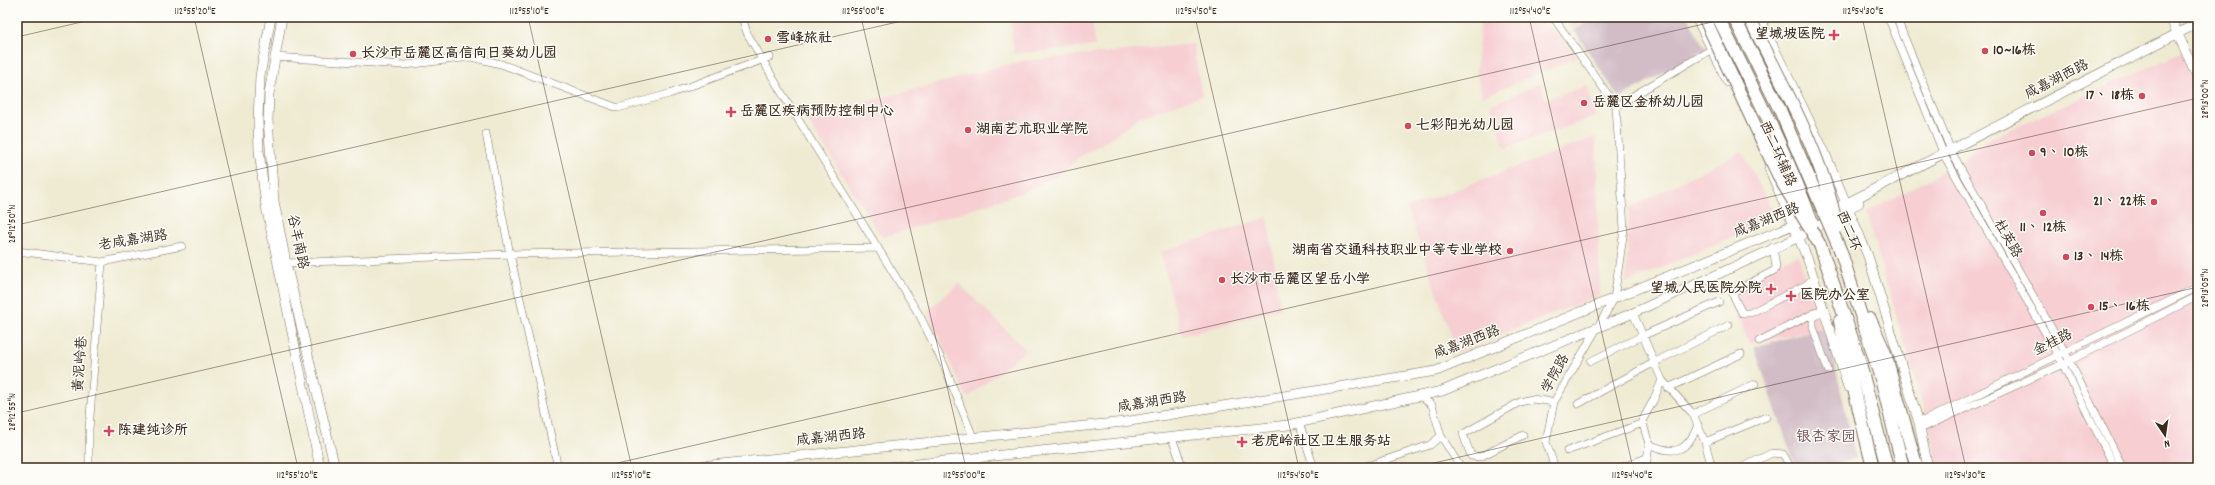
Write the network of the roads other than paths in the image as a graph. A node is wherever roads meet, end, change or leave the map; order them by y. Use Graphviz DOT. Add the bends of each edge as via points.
graph roads {
  1 [pos="271,17"];
  2 [pos="282,17"];
  3 [pos="742,17"];
  4 [pos="1553,17"];
  5 [pos="1696,17"];
  6 [pos="1704,17"];
  7 [pos="1718,17"];
  8 [pos="1734,17"];
  9 [pos="1888,17"];
  10 [pos="1896,17"];
  11 [pos="2170,17"];
  12 [pos="2177,17"];
  13 [pos="1759,18"];
  14 [pos="2198,23"];
  15 [pos="2198,30"];
  16 [pos="2181,34"];
  17 [pos="1712,49"];
  18 [pos="274,57"];
  19 [pos="767,59"];
  20 [pos="2198,65"];
  21 [pos="2198,78"];
  22 [pos="1616,106"];
  23 [pos="486,134"];
  24 [pos="1948,154"];
  25 [pos="1848,206"];
  26 [pos="1793,225"];
  27 [pos="1799,237"];
  28 [pos="1820,245"];
  29 [pos="182,246"];
  30 [pos="1773,247"];
  31 [pos="878,248"];
  32 [pos="17,251"];
  33 [pos="1841,252"];
  34 [pos="510,254"];
  35 [pos="102,262"];
  36 [pos="286,263"];
  37 [pos="1814,278"];
  38 [pos="2198,287"];
  39 [pos="1853,288"];
  40 [pos="1837,294"];
  41 [pos="2198,296"];
  42 [pos="1614,299"];
  43 [pos="1718,302"];
  44 [pos="1824,308"];
  45 [pos="1633,313"];
  46 [pos="1729,325"];
  47 [pos="1597,328"];
  48 [pos="1642,336"];
  49 [pos="1759,341"];
  50 [pos="2065,352"];
  51 [pos="1741,354"];
  52 [pos="2058,355"];
  53 [pos="2070,360"];
  54 [pos="1591,361"];
  55 [pos="1653,363"];
  56 [pos="2063,364"];
  57 [pos="1828,370"];
  58 [pos="1662,380"];
  59 [pos="1755,384"];
  60 [pos="1668,388"];
  61 [pos="1420,396"];
  62 [pos="1554,402"];
  63 [pos="1578,404"];
  64 [pos="1693,414"];
  65 [pos="1766,417"];
  66 [pos="1299,422"];
  67 [pos="1643,423"];
  68 [pos="1698,425"];
  69 [pos="1920,426"];
  70 [pos="1441,436"];
  71 [pos="1523,436"];
  72 [pos="973,438"];
  73 [pos="1172,438"];
  74 [pos="1705,442"];
  75 [pos="1649,444"];
  76 [pos="1567,451"];
  77 [pos="1646,458"];
  78 [pos="962,464"];
  79 [pos="1711,467"];
  80 [pos="89,468"];
  81 [pos="320,468"];
  82 [pos="335,468"];
  83 [pos="558,468"];
  84 [pos="682,468"];
  85 [pos="879,468"];
  86 [pos="1183,468"];
  87 [pos="1314,468"];
  88 [pos="1361,468"];
  89 [pos="1461,468"];
  90 [pos="1555,468"];
  91 [pos="1620,468"];
  92 [pos="1646,468"];
  93 [pos="1741,468"];
  94 [pos="1791,468"];
  95 [pos="1867,468"];
  96 [pos="1873,468"];
  97 [pos="1887,468"];
  98 [pos="1903,468"];
  99 [pos="1917,468"];
  100 [pos="1928,468"];
  101 [pos="2115,468"];
  102 [pos="2123,468"];
  1 -- 81 [label="main road, 谷丰南路" via="260,76 260,159 266,206"];
  2 -- 18 [label="main road, 谷丰南路"];
  3 -- 19 [label="street" via="747,33"];
  4 -- 22 [label="street"];
  5 -- 17 [label="main road, 西二环辅路"];
  6 -- 28 [label="highway, bridge" via="1780,179"];
  7 -- 28 [label="highway, bridge" via="1766,114 1801,193"];
  8 -- 33 [label="highway, 西二环, bridge" via="1780,110"];
  9 -- 24 [label="street, 杜英路"];
  10 -- 24 [label="street, 杜英路"];
  11 -- 16 [label="main road"];
  12 -- 16 [label="main road"];
  13 -- 25 [label="main road"];
  13 -- 33 [label="highway, bridge" via="1825,182"];
  14 -- 16 [label="main road, 咸嘉湖西路"];
  15 -- 16 [label="main road, 咸嘉湖西路"];
  16 -- 20 [label="main road"];
  16 -- 21 [label="main road"];
  16 -- 24 [label="main road, 咸嘉湖西路"];
  17 -- 22 [label="street"];
  17 -- 26 [label="main road, 西二环辅路"];
  18 -- 19 [label="street" via="405,65 471,57 501,64 618,108 669,94"];
  18 -- 36 [label="main road, 谷丰南路" via="268,120 274,201"];
  19 -- 31 [label="street"];
  22 -- 42 [label="street" via="1624,229"];
  23 -- 34 [label="street"];
  24 -- 25 [label="main road, 咸嘉湖西路" via="1934,165"];
  24 -- 50 [label="street, 杜英路"];
  24 -- 52 [label="street, 杜英路"];
  25 -- 26 [label="main road, 咸嘉湖西路"];
  25 -- 27 [label="main road, 咸嘉湖西路"];
  25 -- 69 [label="main road" via="1868,256"];
  26 -- 27 [label="main road, 西二环辅路"];
  26 -- 42 [label="main road, 咸嘉湖西路"];
  27 -- 30 [label="main road, 咸嘉湖西路"];
  27 -- 37 [label="main road, 西二环辅路"];
  28 -- 40 [label="highway"];
  29 -- 35 [label="street, 老咸嘉湖路"];
  30 -- 37 [label="street" via="1775,270 1733,294 1742,313 1750,313 1806,285"];
  30 -- 45 [label="main road, 咸嘉湖西路"];
  31 -- 34 [label="street"];
  31 -- 72 [label="street" via="920,316 944,365"];
  32 -- 35 [label="street, 老咸嘉湖路"];
  33 -- 39 [label="highway, 西二环"];
  34 -- 36 [label="street"];
  34 -- 83 [label="street"];
  35 -- 80 [label="street, 黄泥岭巷" via="89,429"];
  36 -- 82 [label="main road, 谷丰南路"];
  37 -- 44 [label="main road, 西二环辅路"];
  38 -- 50 [label="street, 金桂路"];
  39 -- 98 [label="highway, 西二环" via="1882,382"];
  39 -- 99 [label="highway" via="1885,353"];
  40 -- 96 [label="highway" via="1847,360"];
  40 -- 97 [label="highway" via="1864,376"];
  41 -- 53 [label="street, 金桂路"];
  42 -- 47 [label="street, 学院路"];
  42 -- 72 [label="main road, 咸嘉湖西路" via="1436,371 1124,422"];
  43 -- 48 [label="street"];
  44 -- 49 [label="street"];
  44 -- 57 [label="street" via="1813,318 1813,327"];
  44 -- 95 [label="main road, 西二环辅路" via="1844,372"];
  45 -- 47 [label="main road, 咸嘉湖西路"];
  45 -- 48 [label="street"];
  46 -- 55 [label="street"];
  47 -- 61 [label="main road, 咸嘉湖西路" via="1442,391"];
  47 -- 62 [label="street, 学院路"];
  48 -- 54 [label="street"];
  48 -- 55 [label="street"];
  50 -- 52 [label="street, 金桂路"];
  50 -- 53 [label="street, 杜英路"];
  51 -- 60 [label="street"];
  52 -- 56 [label="street, 杜英路"];
  52 -- 69 [label="street, 金桂路"];
  53 -- 56 [label="street, 金桂路"];
  53 -- 102 [label="street, 杜英路"];
  55 -- 58 [label="street"];
  55 -- 63 [label="street"];
  56 -- 69 [label="street, 金桂路"];
  56 -- 101 [label="street, 杜英路"];
  58 -- 60 [label="street"];
  58 -- 67 [label="street"];
  59 -- 64 [label="street"];
  60 -- 64 [label="street"];
  61 -- 66 [label="main road, 咸嘉湖西路"];
  61 -- 70 [label="street" via="1432,405"];
  62 -- 71 [label="street" via="1532,399 1520,402 1465,430 1463,434 1471,456 1475,457 1480,457"];
  62 -- 90 [label="street, 学院路" via="1546,442"];
  64 -- 68 [label="street"];
  65 -- 74 [label="street"];
  66 -- 73 [label="main road, 咸嘉湖西路"];
  66 -- 87 [label="street"];
  67 -- 75 [label="street"];
  67 -- 76 [label="street"];
  68 -- 74 [label="street"];
  68 -- 75 [label="street" via="1687,445 1677,451 1663,450"];
  69 -- 100 [label="main road"];
  70 -- 88 [label="street" via="1430,445"];
  70 -- 89 [label="street"];
  72 -- 84 [label="main road, 咸嘉湖西路"];
  73 -- 78 [label="main road, 咸嘉湖西路"];
  73 -- 86 [label="street"];
  74 -- 79 [label="street"];
  75 -- 77 [label="street"];
  77 -- 91 [label="street"];
  77 -- 92 [label="street"];
  78 -- 85 [label="main road, 咸嘉湖西路"];
  93 -- 94 [label="street" via="1772,453 1783,454"];
}
